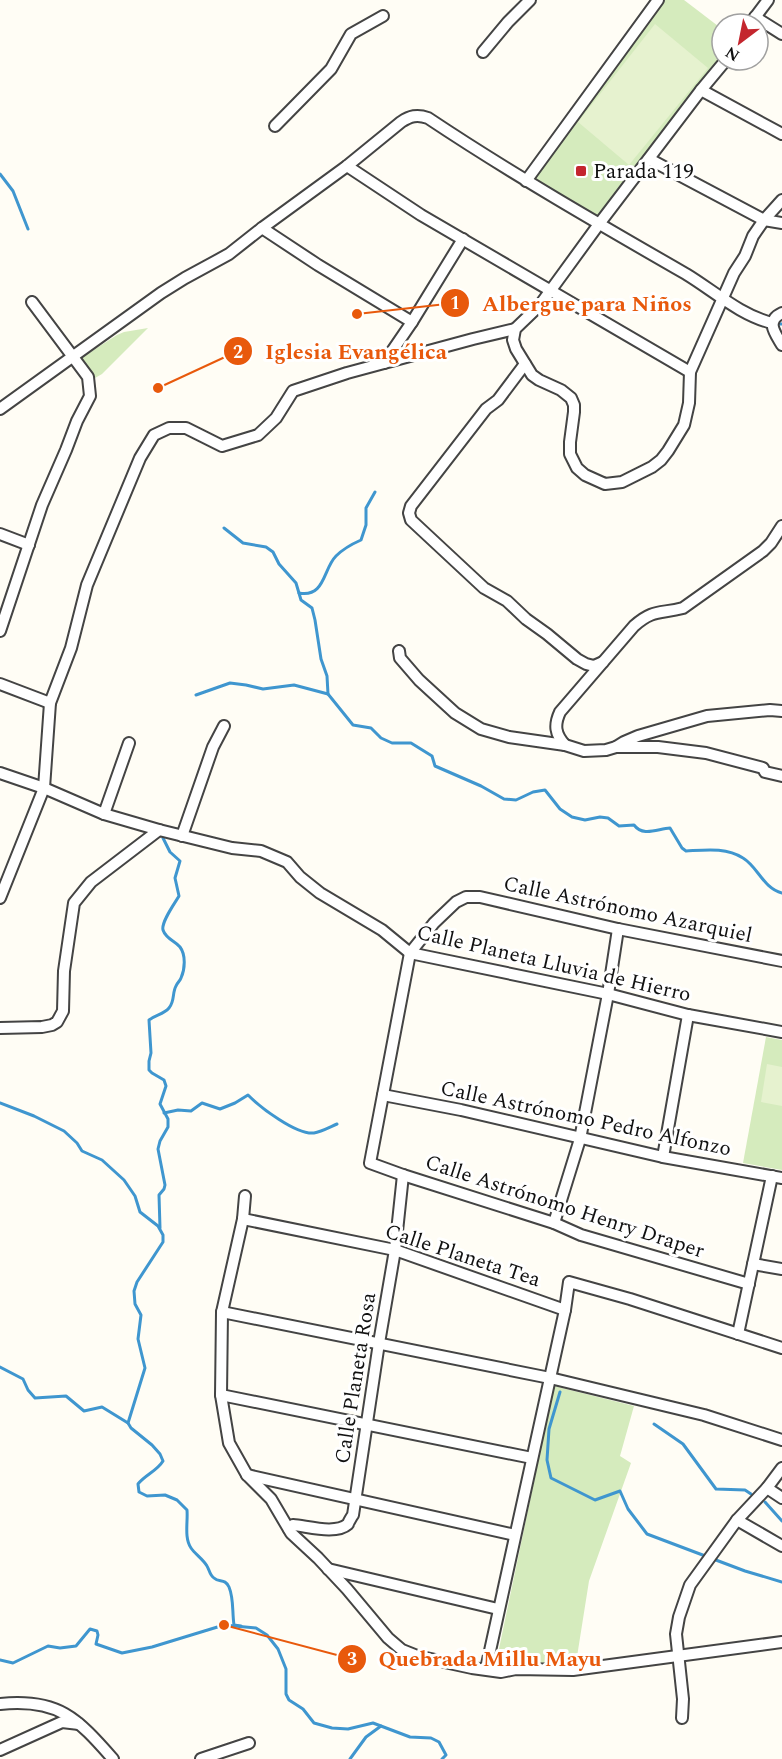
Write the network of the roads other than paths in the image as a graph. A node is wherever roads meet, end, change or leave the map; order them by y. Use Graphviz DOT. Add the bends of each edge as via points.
graph roads {
  1 [pos="530,0"];
  2 [pos="658,0"];
  3 [pos="768,0"];
  4 [pos="759,12"];
  5 [pos="383,16"];
  6 [pos="483,52"];
  7 [pos="716,72"];
  8 [pos="701,90"];
  9 [pos="275,126"];
  10 [pos="782,134"];
  11 [pos="649,159"];
  12 [pos="347,166"];
  13 [pos="526,181"];
  14 [pos="782,200"];
  15 [pos="764,220"];
  16 [pos="782,223"];
  17 [pos="599,224"];
  18 [pos="262,228"];
  19 [pos="463,239"];
  20 [pos="549,291"];
  21 [pos="724,298"];
  22 [pos="32,302"];
  23 [pos="782,313"];
  24 [pos="412,322"];
  25 [pos="772,323"];
  26 [pos="515,329"];
  27 [pos="782,345"];
  28 [pos="74,357"];
  29 [pos="384,363"];
  30 [pos="525,364"];
  31 [pos="690,372"];
  32 [pos="0,408"];
  33 [pos="782,526"];
  34 [pos="0,534"];
  35 [pos="29,545"];
  36 [pos="0,631"];
  37 [pos="399,651"];
  38 [pos="603,662"];
  39 [pos="0,684"];
  40 [pos="782,702"];
  41 [pos="50,704"];
  42 [pos="770,710"];
  43 [pos="782,711"];
  44 [pos="224,726"];
  45 [pos="129,743"];
  46 [pos="565,745"];
  47 [pos="616,747"];
  48 [pos="0,773"];
  49 [pos="782,776"];
  50 [pos="44,788"];
  51 [pos="104,814"];
  52 [pos="159,830"];
  53 [pos="182,836"];
  54 [pos="0,898"];
  55 [pos="618,929"];
  56 [pos="410,953"];
  57 [pos="782,961"];
  58 [pos="608,994"];
  59 [pos="688,1015"];
  60 [pos="0,1028"];
  61 [pos="782,1032"];
  62 [pos="383,1095"];
  63 [pos="580,1139"];
  64 [pos="663,1157"];
  65 [pos="403,1175"];
  66 [pos="777,1177"];
  67 [pos="245,1196"];
  68 [pos="243,1219"];
  69 [pos="554,1224"];
  70 [pos="395,1250"];
  71 [pos="753,1264"];
  72 [pos="782,1269"];
  73 [pos="749,1284"];
  74 [pos="565,1310"];
  75 [pos="222,1312"];
  76 [pos="738,1334"];
  77 [pos="379,1343"];
  78 [pos="782,1348"];
  79 [pos="550,1378"];
  80 [pos="221,1395"];
  81 [pos="366,1424"];
  82 [pos="782,1440"];
  83 [pos="532,1458"];
  84 [pos="782,1468"];
  85 [pos="247,1475"];
  86 [pos="767,1488"];
  87 [pos="782,1498"];
  88 [pos="356,1499"];
  89 [pos="737,1520"];
  90 [pos="289,1529"];
  91 [pos="515,1535"];
  92 [pos="782,1546"];
  93 [pos="328,1569"];
  94 [pos="498,1609"];
  95 [pos="782,1642"];
  96 [pos="677,1656"];
  97 [pos="486,1669"];
  98 [pos="0,1704"];
  99 [pos="682,1718"];
  100 [pos="82,1725"];
  101 [pos="249,1743"];
  102 [pos="0,1750"];
  103 [pos="113,1759"];
  104 [pos="201,1759"];
  1 -- 6 [label="street"];
  2 -- 13 [label="street"];
  3 -- 4 [label="street"];
  5 -- 9 [label="street" via="351,34 331,69"];
  7 -- 8 [label="street"];
  8 -- 10 [label="street"];
  8 -- 11 [label="street"];
  11 -- 15 [label="street"];
  11 -- 17 [label="street"];
  12 -- 13 [label="street" via="408,117 422,116"];
  12 -- 18 [label="street"];
  12 -- 19 [label="street"];
  13 -- 17 [label="street"];
  14 -- 15 [label="street"];
  15 -- 16 [label="street"];
  15 -- 21 [label="street"];
  17 -- 20 [label="street"];
  17 -- 21 [label="street"];
  18 -- 24 [label="street"];
  18 -- 28 [label="street" via="229,254 161,293"];
  19 -- 20 [label="street"];
  19 -- 24 [label="street"];
  20 -- 26 [label="street"];
  20 -- 31 [label="street"];
  21 -- 25 [label="street" via="747,314"];
  21 -- 31 [label="street"];
  22 -- 28 [label="street"];
  23 -- 25 [label="street"];
  24 -- 29 [label="street"];
  25 -- 27 [label="street"];
  26 -- 29 [label="street"];
  26 -- 30 [label="street" via="513,340"];
  28 -- 32 [label="street"];
  28 -- 35 [label="street" via="88,377 90,396 42,505"];
  29 -- 41 [label="street" via="293,391 276,418 249,438 222,446 186,428 169,428 154,435 140,458 87,585 71,648"];
  30 -- 31 [label="street" via="539,381 571,398 573,462 585,475 605,484 622,482 652,467 668,451 687,414"];
  30 -- 38 [label="street" via="498,400 486,409 409,513 411,520 484,588 507,601 577,659 594,666"];
  33 -- 38 [label="street" via="764,551 683,608 644,617"];
  34 -- 35 [label="street"];
  35 -- 36 [label="street"];
  37 -- 46 [label="street" via="400,658 419,680 481,729"];
  38 -- 46 [label="street" via="560,712 556,730"];
  39 -- 41 [label="street"];
  40 -- 42 [label="street"];
  41 -- 50 [label="street"];
  42 -- 43 [label="street"];
  42 -- 47 [label="street" via="707,716 638,736"];
  44 -- 53 [label="street"];
  45 -- 51 [label="street"];
  46 -- 47 [label="street" via="584,751"];
  47 -- 49 [label="street" via="706,753"];
  48 -- 50 [label="street, Calle Planeta Lluvia de Hierro"];
  50 -- 51 [label="street, Calle Planeta Lluvia de Hierro"];
  50 -- 54 [label="street"];
  51 -- 52 [label="street, Calle Planeta Lluvia de Hierro"];
  52 -- 53 [label="street, Calle Planeta Lluvia de Hierro"];
  52 -- 60 [label="street" via="91,882 74,903 64,971 63,1011 57,1022 42,1027"];
  53 -- 56 [label="street, Calle Planeta Lluvia de Hierro" via="261,851 288,862 320,893 382,930"];
  55 -- 56 [label="street, Calle Astrónomo Azarquiel" via="466,897 446,910"];
  55 -- 57 [label="street, Calle Astrónomo Azarquiel"];
  55 -- 58 [label="street"];
  56 -- 58 [label="street, Calle Planeta Lluvia de Hierro"];
  56 -- 62 [label="street"];
  58 -- 59 [label="street, Calle Planeta Lluvia de Hierro"];
  58 -- 63 [label="street"];
  59 -- 61 [label="street, Calle Planeta Lluvia de Hierro"];
  59 -- 64 [label="street"];
  62 -- 63 [label="street, Calle Astrónomo Pedro Alfonzo"];
  62 -- 65 [label="street, Calle Astrónomo Henry Draper" via="370,1163"];
  63 -- 64 [label="street, Calle Astrónomo Pedro Alfonzo"];
  63 -- 69 [label="street"];
  64 -- 66 [label="street, Calle Astrónomo Pedro Alfonzo"];
  65 -- 69 [label="street, Calle Astrónomo Henry Draper"];
  65 -- 70 [label="street, Calle Planeta Rosa"];
  66 -- 71 [label="street"];
  67 -- 68 [label="street"];
  68 -- 70 [label="street, Calle Planeta Tea"];
  68 -- 75 [label="street"];
  69 -- 73 [label="street, Calle Astrónomo Henry Draper"];
  70 -- 74 [label="street, Calle Planeta Tea"];
  70 -- 77 [label="street, Calle Planeta Rosa"];
  71 -- 72 [label="street"];
  71 -- 73 [label="street"];
  73 -- 76 [label="street"];
  74 -- 76 [label="street, Calle Planeta Tea" via="569,1282"];
  74 -- 79 [label="street"];
  75 -- 77 [label="street"];
  75 -- 80 [label="street"];
  76 -- 78 [label="street, Calle Planeta Tea"];
  77 -- 79 [label="street"];
  77 -- 81 [label="street, Calle Planeta Rosa"];
  79 -- 82 [label="street" via="704,1415"];
  79 -- 83 [label="street"];
  80 -- 81 [label="street"];
  80 -- 85 [label="street" via="229,1443"];
  81 -- 83 [label="street"];
  81 -- 88 [label="street, Calle Planeta Rosa"];
  83 -- 91 [label="street"];
  84 -- 86 [label="street"];
  85 -- 88 [label="street"];
  85 -- 90 [label="street" via="271,1499"];
  86 -- 87 [label="street"];
  86 -- 89 [label="street"];
  88 -- 90 [label="street, Calle Planeta Rosa" via="353,1515 340,1528 292,1525"];
  88 -- 91 [label="street"];
  89 -- 92 [label="street"];
  89 -- 96 [label="street" via="690,1585 676,1634"];
  90 -- 93 [label="street"];
  91 -- 94 [label="street"];
  93 -- 94 [label="street"];
  93 -- 97 [label="street" via="402,1650"];
  94 -- 97 [label="street"];
  95 -- 96 [label="street"];
  96 -- 97 [label="street" via="573,1670"];
  96 -- 99 [label="street"];
  98 -- 100 [label="street" via="41,1703"];
  100 -- 102 [label="street" via="62,1722"];
  100 -- 103 [label="street"];
  101 -- 104 [label="street"];
}
